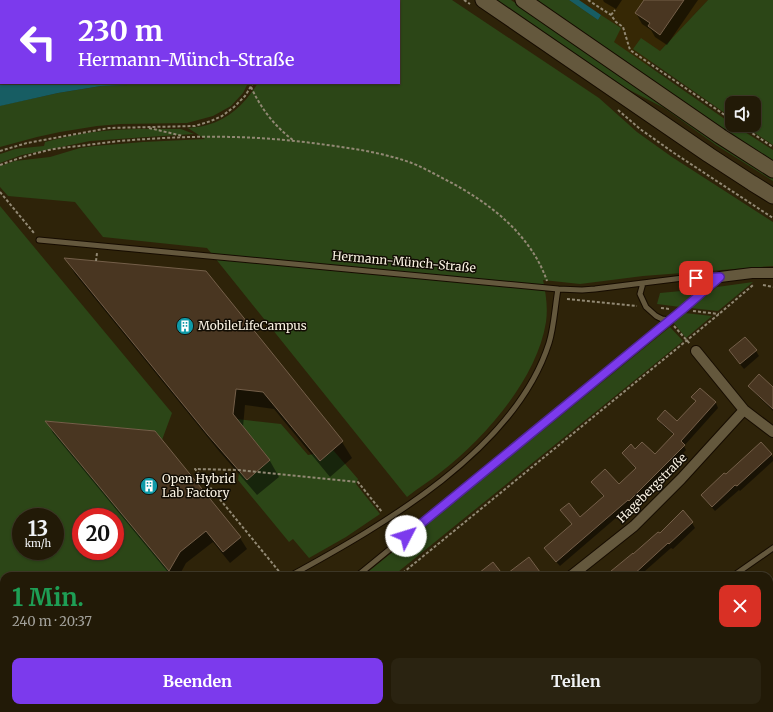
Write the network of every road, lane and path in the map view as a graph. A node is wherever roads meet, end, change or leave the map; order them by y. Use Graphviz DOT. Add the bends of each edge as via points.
graph roads {
  1 [pos="483,0"];
  2 [pos="523,0"];
  3 [pos="588,0"];
  4 [pos="615,10"];
  5 [pos="611,15"];
  6 [pos="252,84"];
  7 [pos="251,87"];
  8 [pos="725,115"];
  9 [pos="144,126"];
  10 [pos="750,132"];
  11 [pos="187,136"];
  12 [pos="293,140"];
  13 [pos="773,147"];
  14 [pos="0,151"];
  15 [pos="0,165"];
  16 [pos="773,170"];
  17 [pos="0,192"];
  18 [pos="773,196"];
  19 [pos="39,240"];
  20 [pos="97,254"];
  21 [pos="96,261"];
  22 [pos="752,273"];
  23 [pos="770,274"];
  24 [pos="720,277"];
  25 [pos="643,283"];
  26 [pos="753,285"];
  27 [pos="773,287"];
  28 [pos="548,288"];
  29 [pos="558,289"];
  30 [pos="660,308"];
  31 [pos="670,320"];
  32 [pos="687,340"];
  33 [pos="696,351"];
  34 [pos="744,410"];
  35 [pos="773,432"];
  36 [pos="384,514"];
  37 [pos="773,548"];
  38 [pos="280,572"];
  39 [pos="297,572"];
  40 [pos="362,572"];
  41 [pos="404,572"];
  42 [pos="576,572"];
  43 [pos="740,572"];
  1 -- 18 [label="main road" via="708,155"];
  2 -- 16 [label="main road"];
  3 -- 5 [label="path"];
  4 -- 5 [label="path"];
  5 -- 8 [label="path" via="623,27 630,50"];
  6 -- 7 [label="path"];
  7 -- 9 [label="path" via="234,107 211,122 195,126"];
  7 -- 12 [label="path" via="269,116 285,135"];
  9 -- 11 [label="path"];
  9 -- 14 [label="path" via="109,128"];
  10 -- 13 [label="path"];
  11 -- 12 [label="path"];
  11 -- 15 [label="path" via="120,140 51,150"];
  12 -- 28 [label="path" via="381,154 409,162 464,190 489,206 525,240 540,263"];
  17 -- 19 [label="path"];
  19 -- 28 [label="lane, Hermann-Münch-Straße"];
  20 -- 21 [label="path"];
  22 -- 23 [label="street, Hermann-Münch-Straße"];
  22 -- 24 [label="street, Hermann-Münch-Straße"];
  22 -- 26 [label="path"];
  24 -- 25 [label="lane, Hermann-Münch-Straße"];
  24 -- 31 [label="lane"];
  25 -- 29 [label="lane, Hermann-Münch-Straße" via="595,289"];
  25 -- 31 [label="lane" via="640,294 646,306 656,316"];
  26 -- 27 [label="path"];
  26 -- 32 [label="path"];
  28 -- 29 [label="lane, Hermann-Münch-Straße"];
  29 -- 39 [label="lane" via="552,332 540,365 525,392 497,429 466,460 419,497 370,530"];
  30 -- 31 [label="path"];
  31 -- 32 [label="path"];
  31 -- 40 [label="lane"];
  32 -- 33 [label="path"];
  32 -- 41 [label="path"];
  33 -- 34 [label="street"];
  34 -- 35 [label="street"];
  34 -- 42 [label="street, Hagebergstraße" via="634,526"];
  36 -- 38 [label="path" via="358,482 233,470 195,469"];
  37 -- 43 [label="lane"];
}
